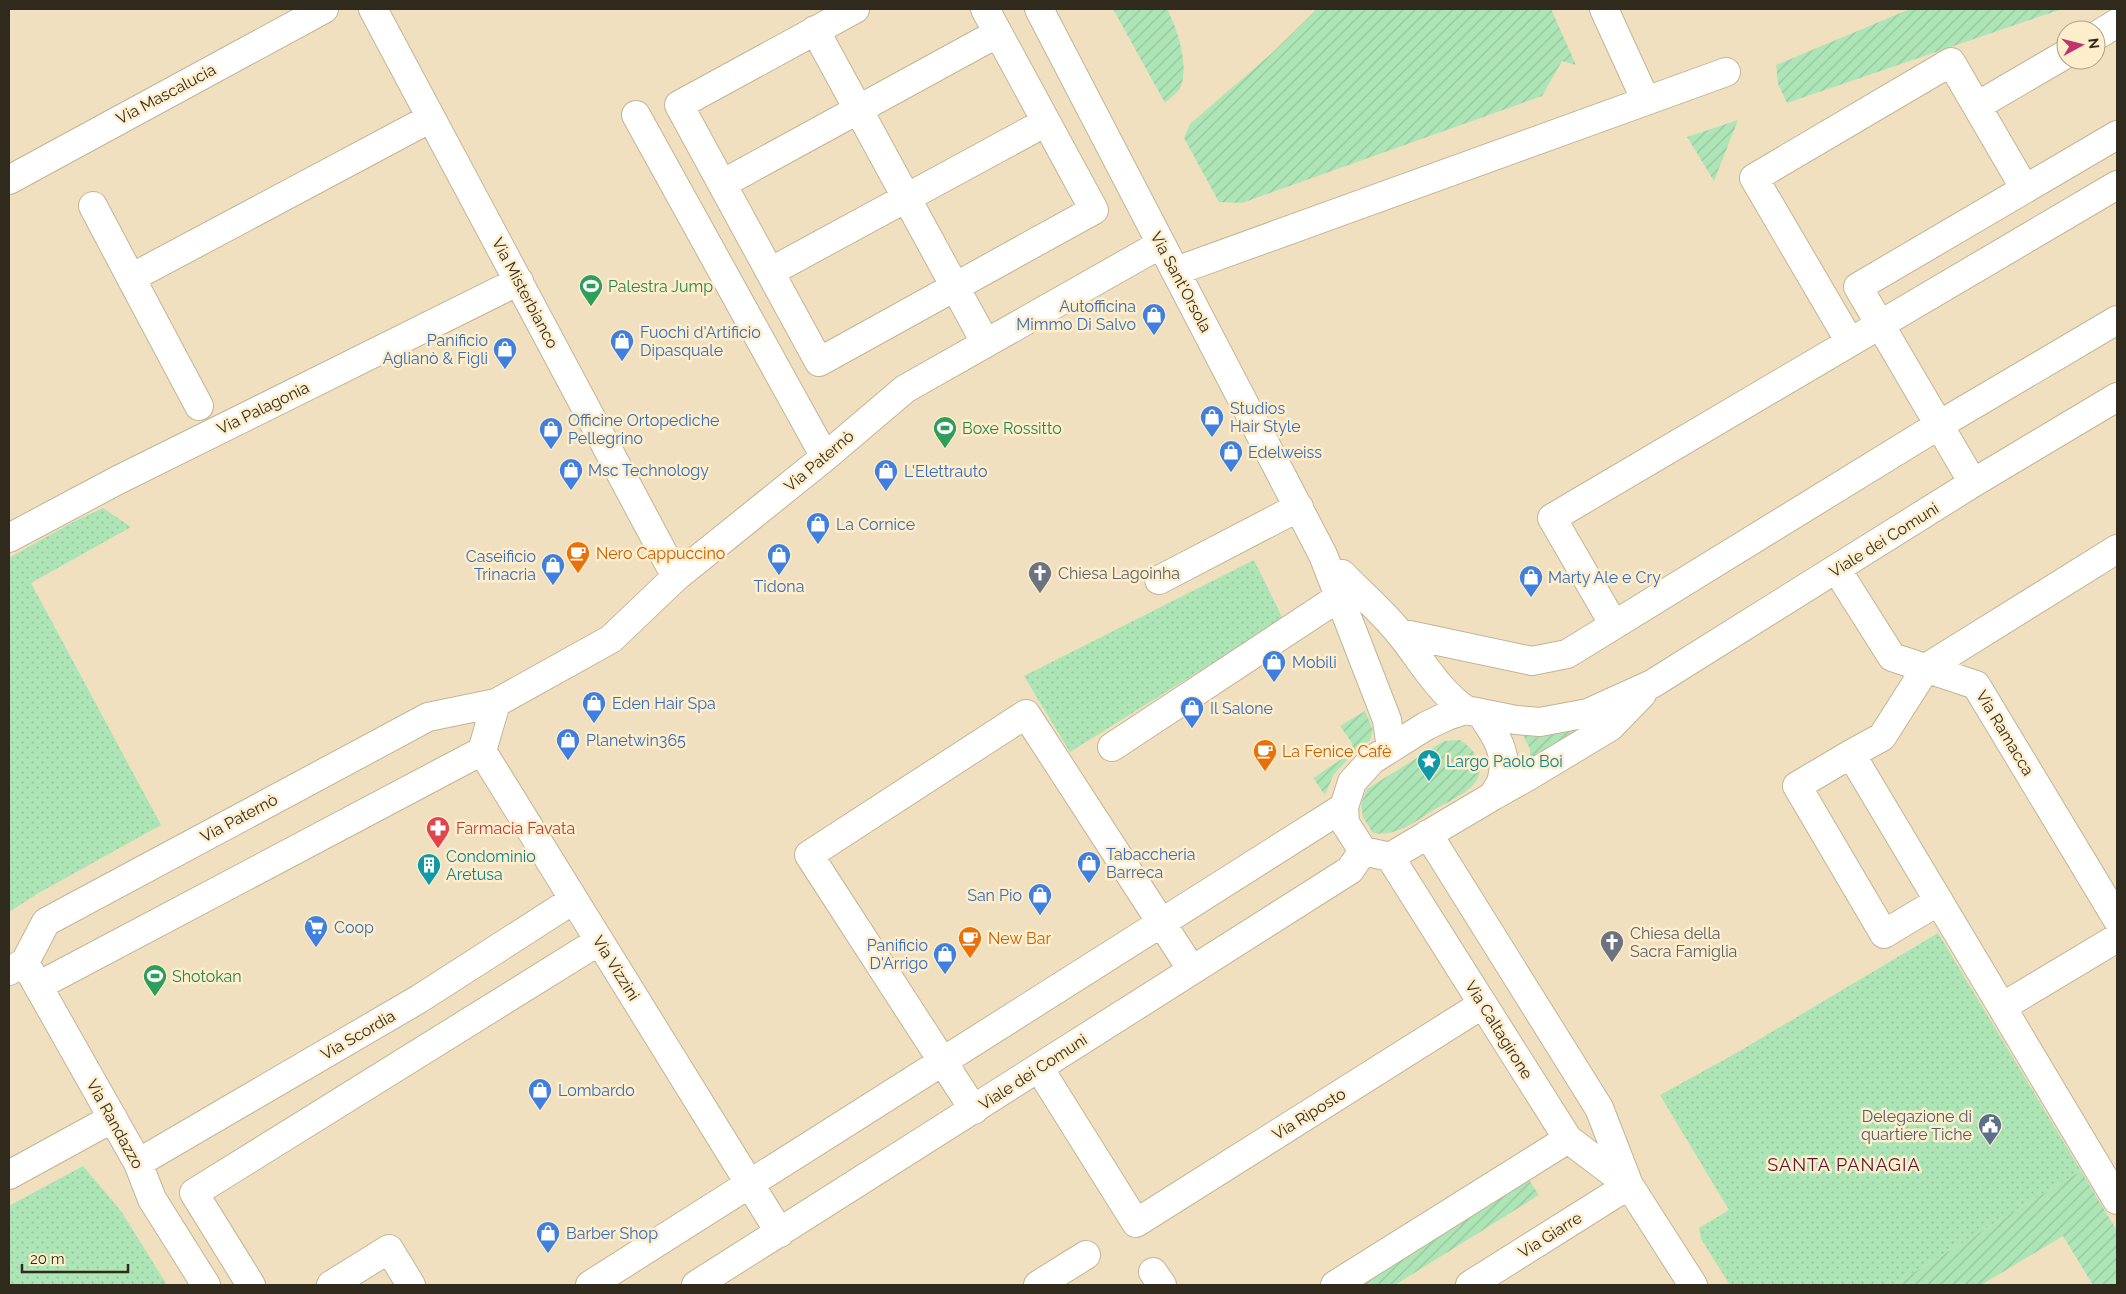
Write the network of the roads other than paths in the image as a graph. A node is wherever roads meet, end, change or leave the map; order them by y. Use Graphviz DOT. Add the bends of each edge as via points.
graph roads {
  1 [pos="324,9"];
  2 [pos="374,9"];
  3 [pos="855,9"];
  4 [pos="985,9"];
  5 [pos="1039,9"];
  6 [pos="1604,9"];
  7 [pos="2117,23"];
  8 [pos="815,30"];
  9 [pos="2106,30"];
  10 [pos="998,32"];
  11 [pos="2056,60"];
  12 [pos="1726,72"];
  13 [pos="1646,101"];
  14 [pos="1977,106"];
  15 [pos="858,109"];
  16 [pos="636,115"];
  17 [pos="431,118"];
  18 [pos="1046,122"];
  19 [pos="2117,135"];
  20 [pos="9,180"];
  21 [pos="722,184"];
  22 [pos="2117,185"];
  23 [pos="2025,189"];
  24 [pos="906,198"];
  25 [pos="93,206"];
  26 [pos="1161,244"];
  27 [pos="1176,271"];
  28 [pos="770,272"];
  29 [pos="132,278"];
  30 [pos="519,281"];
  31 [pos="955,287"];
  32 [pos="2117,320"];
  33 [pos="1880,324"];
  34 [pos="985,342"];
  35 [pos="1850,342"];
  36 [pos="2117,397"];
  37 [pos="199,406"];
  38 [pos="1939,425"];
  39 [pos="825,457"];
  40 [pos="1973,484"];
  41 [pos="1299,507"];
  42 [pos="9,538"];
  43 [pos="2117,549"];
  44 [pos="1838,570"];
  45 [pos="676,577"];
  46 [pos="1159,580"];
  47 [pos="1347,593"];
  48 [pos="1614,624"];
  49 [pos="1400,633"];
  50 [pos="1926,668"];
  51 [pos="1652,684"];
  52 [pos="496,703"];
  53 [pos="1473,712"];
  54 [pos="1112,747"];
  55 [pos="1391,748"];
  56 [pos="482,751"];
  57 [pos="1851,754"];
  58 [pos="1493,796"];
  59 [pos="1344,807"];
  60 [pos="1428,834"];
  61 [pos="1363,851"];
  62 [pos="1390,856"];
  63 [pos="574,900"];
  64 [pos="1939,901"];
  65 [pos="2117,919"];
  66 [pos="1161,923"];
  67 [pos="2117,938"];
  68 [pos="599,941"];
  69 [pos="17,966"];
  70 [pos="1192,970"];
  71 [pos="38,986"];
  72 [pos="1482,1004"];
  73 [pos="2002,1007"];
  74 [pos="942,1062"];
  75 [pos="1039,1068"];
  76 [pos="974,1110"];
  77 [pos="113,1118"];
  78 [pos="1568,1138"];
  79 [pos="138,1163"];
  80 [pos="9,1175"];
  81 [pos="750,1184"];
  82 [pos="1630,1185"];
  83 [pos="2117,1200"];
  84 [pos="780,1233"];
  85 [pos="1086,1255"];
  86 [pos="206,1285"];
  87 [pos="251,1285"];
  88 [pos="331,1285"];
  89 [pos="411,1285"];
  90 [pos="590,1285"];
  91 [pos="699,1285"];
  92 [pos="1038,1285"];
  93 [pos="1335,1285"];
  94 [pos="1470,1285"];
  95 [pos="1693,1285"];
  1 -- 20 [label="street, Via Mascalucia"];
  2 -- 17 [label="street, Via Misterbianco"];
  3 -- 8 [label="street"];
  4 -- 10 [label="street"];
  5 -- 26 [label="street, Via Sant'Orsola"];
  6 -- 13 [label="street"];
  7 -- 9 [label="street"];
  8 -- 15 [label="street"];
  8 -- 21 [label="street" via="679,105"];
  10 -- 15 [label="street"];
  10 -- 18 [label="street"];
  11 -- 14 [label="street"];
  12 -- 13 [label="street"];
  13 -- 27 [label="street"];
  14 -- 23 [label="street"];
  14 -- 35 [label="street" via="1950,62 1754,178"];
  15 -- 21 [label="street"];
  15 -- 24 [label="street"];
  16 -- 39 [label="street"];
  17 -- 29 [label="street"];
  17 -- 30 [label="street, Via Misterbianco"];
  18 -- 24 [label="street"];
  18 -- 31 [label="street" via="1094,210"];
  19 -- 23 [label="street"];
  21 -- 28 [label="street"];
  22 -- 33 [label="street"];
  23 -- 33 [label="street" via="1858,288"];
  24 -- 28 [label="street"];
  24 -- 31 [label="street"];
  25 -- 29 [label="street"];
  26 -- 27 [label="street, Via Sant'Orsola"];
  26 -- 34 [label="street, Via Paternò"];
  27 -- 41 [label="street, Via Sant'Orsola"];
  28 -- 31 [label="street" via="819,362"];
  29 -- 37 [label="street"];
  30 -- 42 [label="street, Via Palagonia" via="116,480"];
  30 -- 45 [label="street, Via Misterbianco"];
  31 -- 34 [label="street"];
  32 -- 38 [label="street"];
  33 -- 35 [label="street"];
  33 -- 38 [label="street"];
  34 -- 39 [label="street, Via Paternò" via="905,389"];
  35 -- 48 [label="street" via="1552,518"];
  36 -- 40 [label="street, Viale dei Comuni"];
  38 -- 40 [label="street"];
  38 -- 48 [label="street"];
  39 -- 45 [label="street, Via Paternò"];
  40 -- 44 [label="street, Viale dei Comuni"];
  41 -- 46 [label="street"];
  41 -- 47 [label="street, Via Sant'Orsola"];
  43 -- 50 [label="street"];
  44 -- 50 [label="street, Via Ramacca" via="1892,657"];
  44 -- 51 [label="street, Viale dei Comuni"];
  45 -- 52 [label="street, Via Paternò" via="611,639"];
  47 -- 49 [label="street"];
  47 -- 54 [label="street"];
  47 -- 55 [label="street, Via Sant'Orsola" via="1387,720"];
  48 -- 49 [label="street" via="1567,654 1532,661"];
  49 -- 53 [label="street" via="1439,686 1454,702"];
  50 -- 57 [label="street" via="1882,736"];
  50 -- 65 [label="street, Via Ramacca" via="1976,685"];
  51 -- 53 [label="street" via="1588,713 1540,722"];
  51 -- 58 [label="street" via="1610,727"];
  52 -- 56 [label="street"];
  52 -- 69 [label="street, Via Paternò" via="428,717 46,922"];
  53 -- 55 [label="street" via="1440,719"];
  53 -- 58 [label="street" via="1494,733 1503,752 1502,778"];
  55 -- 59 [label="street" via="1372,760 1352,782"];
  56 -- 63 [label="street, Via Vizzini"];
  56 -- 71 [label="street"];
  57 -- 64 [label="street"];
  57 -- 64 [label="street" via="1797,786 1884,934"];
  58 -- 60 [label="street"];
  59 -- 61 [label="street" via="1345,823"];
  59 -- 66 [label="street"];
  60 -- 62 [label="street"];
  60 -- 82 [label="street, Via Caltagirone" via="1599,1108"];
  61 -- 62 [label="street"];
  61 -- 70 [label="street, Viale dei Comuni" via="1350,870"];
  62 -- 72 [label="street, Via Caltagirone"];
  63 -- 68 [label="street, Via Vizzini"];
  63 -- 79 [label="street, Via Scordia" via="418,1000"];
  64 -- 73 [label="street"];
  66 -- 70 [label="street"];
  66 -- 74 [label="street"];
  66 -- 74 [label="street" via="1026,714 809,855"];
  67 -- 73 [label="street"];
  68 -- 81 [label="street, Via Vizzini"];
  68 -- 87 [label="street" via="194,1193"];
  69 -- 71 [label="street, Via Randazzo"];
  70 -- 75 [label="street, Viale dei Comuni"];
  71 -- 77 [label="street, Via Randazzo"];
  72 -- 75 [label="street, Via Riposto" via="1136,1223"];
  72 -- 78 [label="street, Via Caltagirone"];
  73 -- 83 [label="street"];
  74 -- 76 [label="street"];
  74 -- 81 [label="street"];
  75 -- 76 [label="street, Viale dei Comuni"];
  76 -- 84 [label="street, Viale dei Comuni"];
  77 -- 79 [label="street, Via Randazzo"];
  77 -- 80 [label="street"];
  78 -- 82 [label="street, Via Caltagirone"];
  78 -- 93 [label="street"];
  79 -- 86 [label="street, Via Randazzo" via="152,1199"];
  81 -- 84 [label="street, Via Vizzini"];
  81 -- 90 [label="street"];
  82 -- 94 [label="street, Via Giarre"];
  82 -- 95 [label="street, Via Caltagirone"];
  84 -- 91 [label="street, Viale dei Comuni"];
  85 -- 92 [label="street"];
  88 -- 89 [label="street" via="389,1249"];
}
